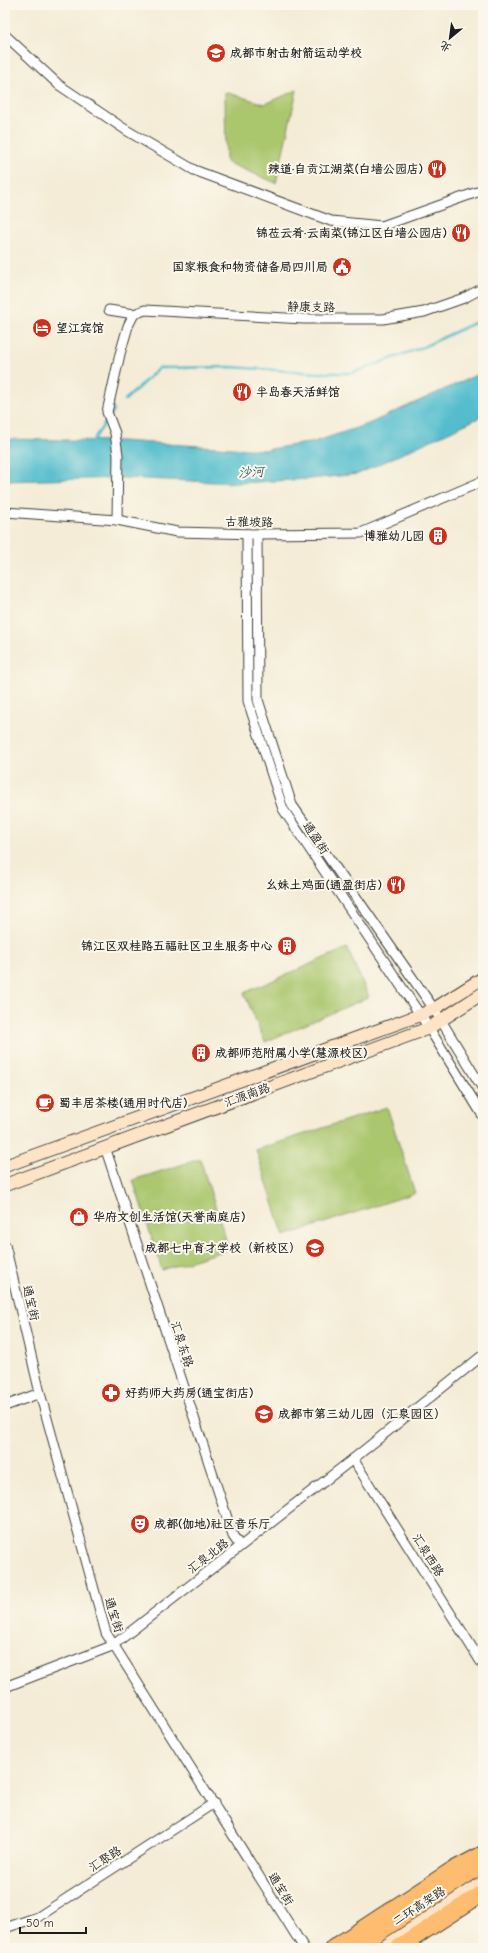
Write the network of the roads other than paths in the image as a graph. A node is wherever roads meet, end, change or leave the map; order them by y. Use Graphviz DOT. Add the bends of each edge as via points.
graph roads {
  1 [pos="5,35"];
  2 [pos="483,190"];
  3 [pos="483,288"];
  4 [pos="109,310"];
  5 [pos="134,314"];
  6 [pos="483,481"];
  7 [pos="5,512"];
  8 [pos="116,520"];
  9 [pos="247,534"];
  10 [pos="256,534"];
  11 [pos="483,978"];
  12 [pos="483,993"];
  13 [pos="434,1009"];
  14 [pos="420,1015"];
  15 [pos="440,1021"];
  16 [pos="429,1028"];
  17 [pos="483,1089"];
  18 [pos="483,1116"];
  19 [pos="105,1147"];
  20 [pos="5,1166"];
  21 [pos="5,1185"];
  22 [pos="5,1245"];
  23 [pos="483,1354"];
  24 [pos="40,1393"];
  25 [pos="5,1406"];
  26 [pos="353,1458"];
  27 [pos="240,1546"];
  28 [pos="112,1645"];
  29 [pos="483,1665"];
  30 [pos="5,1688"];
  31 [pos="214,1803"];
  32 [pos="483,1855"];
  33 [pos="483,1864"];
  34 [pos="483,1882"];
  35 [pos="483,1893"];
  36 [pos="483,1901"];
  37 [pos="5,1928"];
  38 [pos="304,1948"];
  39 [pos="333,1948"];
  40 [pos="342,1948"];
  41 [pos="355,1948"];
  42 [pos="382,1948"];
  43 [pos="398,1948"];
  44 [pos="412,1948"];
  1 -- 2 [label="street" via="59,85 126,130 194,170 331,221 382,226"];
  3 -- 5 [label="street, 静康支路" via="464,298 424,312 383,319 304,319 145,310"];
  4 -- 5 [label="street, 静康支路"];
  5 -- 8 [label="street" via="120,354 107,412 115,433 118,455"];
  6 -- 10 [label="street, 古雅坡路" via="361,532"];
  7 -- 8 [label="street, 古雅坡路"];
  8 -- 9 [label="street, 古雅坡路" via="177,532"];
  9 -- 10 [label="street, 古雅坡路"];
  9 -- 14 [label="street, 通盈街" via="248,701 283,809"];
  10 -- 13 [label="street, 通盈街" via="258,700 292,805"];
  11 -- 13 [label="street, 汇源南路"];
  12 -- 15 [label="street, 汇源南路"];
  13 -- 14 [label="street, 汇源南路"];
  13 -- 15 [label="street, 通盈街"];
  14 -- 16 [label="street, 通盈街"];
  14 -- 20 [label="street, 汇源南路"];
  15 -- 16 [label="street, 汇源南路"];
  15 -- 17 [label="street, 通盈街"];
  16 -- 18 [label="street, 通盈街"];
  16 -- 19 [label="street, 汇源南路"];
  19 -- 21 [label="street, 汇源南路"];
  19 -- 27 [label="street, 汇泉东路" via="233,1536"];
  22 -- 24 [label="street, 通宝街"];
  23 -- 26 [label="street, 汇泉北路"];
  24 -- 25 [label="street"];
  24 -- 28 [label="street, 通宝街" via="106,1633"];
  26 -- 27 [label="street, 汇泉北路"];
  26 -- 29 [label="street, 汇泉西路"];
  27 -- 28 [label="street, 汇泉北路"];
  28 -- 30 [label="street, 汇泉北路"];
  28 -- 31 [label="street, 通宝街"];
  31 -- 37 [label="street, 汇聚路" via="38,1917"];
  31 -- 38 [label="street, 通宝街"];
  32 -- 39 [label="highway" via="449,1872"];
  32 -- 40 [label="street"];
  33 -- 41 [label="highway, 二环高架路"];
  34 -- 42 [label="street"];
  35 -- 43 [label="highway, 二环高架路"];
  36 -- 44 [label="highway"];
}
